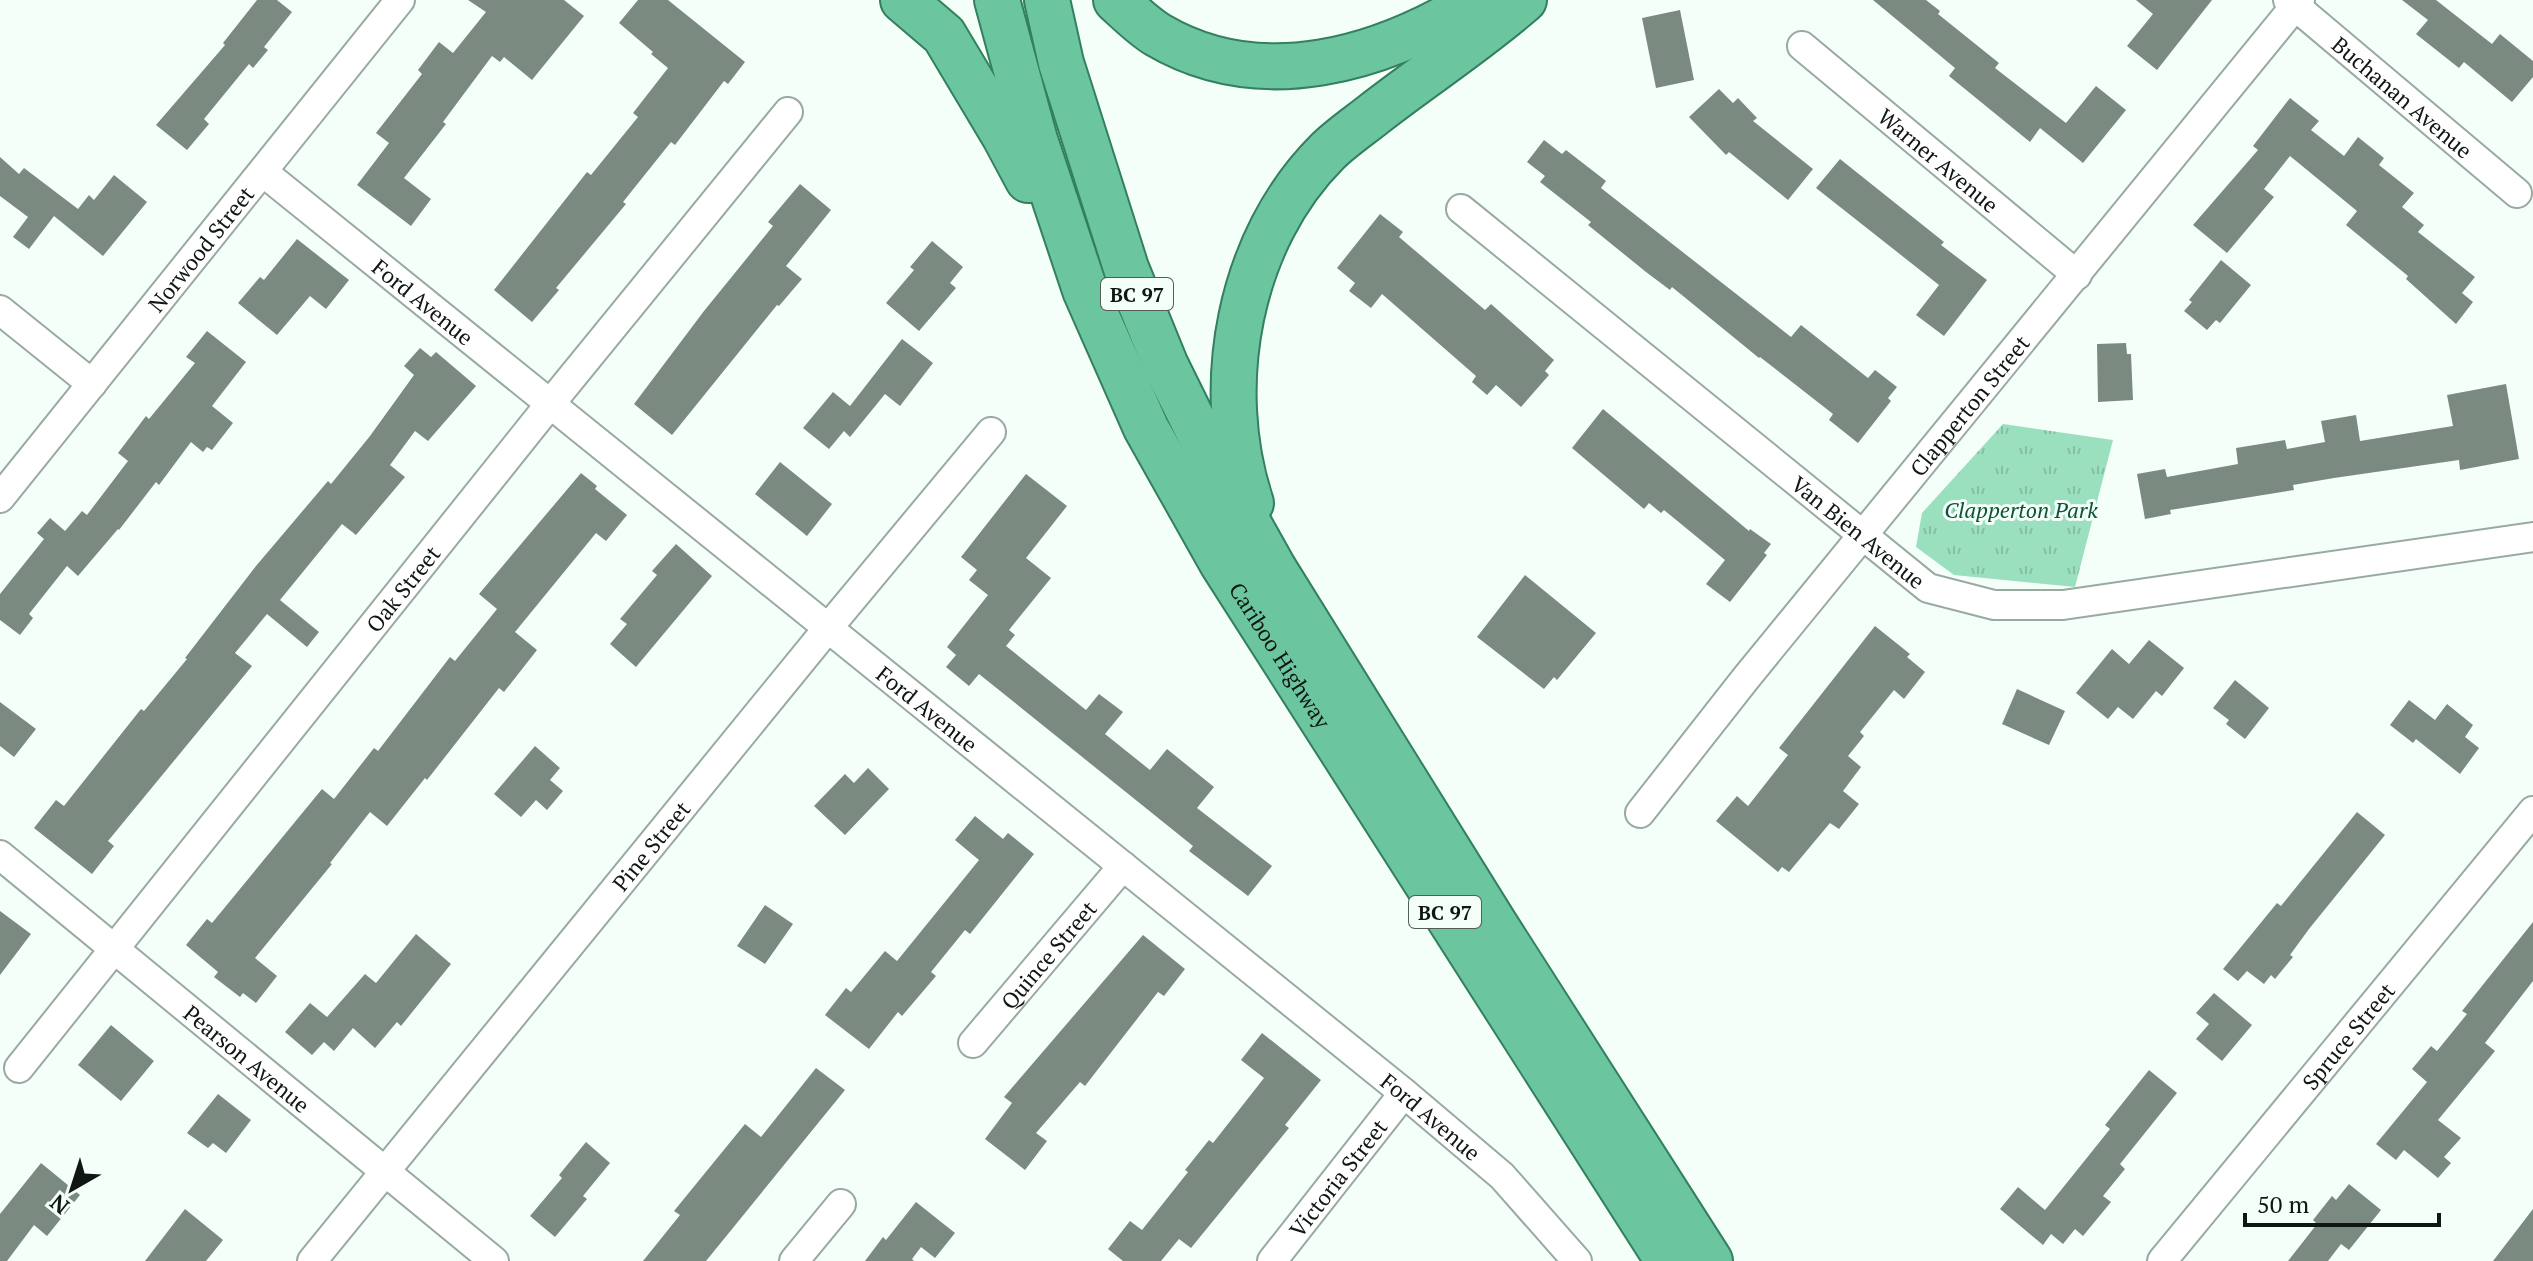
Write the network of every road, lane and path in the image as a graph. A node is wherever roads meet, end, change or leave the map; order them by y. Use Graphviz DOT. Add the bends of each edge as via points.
graph roads {
  1 [pos="400,0"];
  2 [pos="903,0"];
  3 [pos="997,0"];
  4 [pos="1047,0"];
  5 [pos="1116,0"];
  6 [pos="1477,0"];
  7 [pos="1524,0"];
  8 [pos="2295,2"];
  9 [pos="1802,46"];
  10 [pos="788,112"];
  11 [pos="263,172"];
  12 [pos="2517,193"];
  13 [pos="1461,209"];
  14 [pos="2077,275"];
  15 [pos="1085,290"];
  16 [pos="0,310"];
  17 [pos="92,384"];
  18 [pos="550,404"];
  19 [pos="991,432"];
  20 [pos="0,498"];
  21 [pos="1864,537"];
  22 [pos="2533,537"];
  23 [pos="1274,569"];
  24 [pos="828,628"];
  25 [pos="2533,811"];
  26 [pos="1640,813"];
  27 [pos="0,855"];
  28 [pos="1123,866"];
  29 [pos="115,949"];
  30 [pos="973,1043"];
  31 [pos="19,1068"];
  32 [pos="1404,1093"];
  33 [pos="385,1172"];
  34 [pos="841,1204"];
  35 [pos="312,1261"];
  36 [pos="494,1261"];
  37 [pos="794,1261"];
  38 [pos="1272,1261"];
  39 [pos="1577,1261"];
  40 [pos="1668,1261"];
  41 [pos="1710,1261"];
  42 [pos="2162,1261"];
  1 -- 11 [label="street, Norwood Street"];
  2 -- 15 [label="highway" via="944,35 1005,137"];
  3 -- 15 [label="highway, Cariboo Highway / BC 97" via="1035,140"];
  4 -- 23 [label="highway, Cariboo Highway / BC 97" via="1061,63 1126,268 1166,366"];
  5 -- 6 [label="highway" via="1158,35 1188,49 1232,64 1292,68 1355,57 1405,40"];
  7 -- 23 [label="highway" via="1327,151 1291,194 1264,247 1241,308 1234,362 1235,424 1249,498"];
  8 -- 12 [label="street, Buchanan Avenue"];
  8 -- 14 [label="street, Clapperton Street"];
  9 -- 14 [label="street, Warner Avenue"];
  10 -- 18 [label="street, Oak Street"];
  11 -- 17 [label="street, Norwood Street"];
  11 -- 18 [label="street, Ford Avenue"];
  13 -- 21 [label="street, Van Bien Avenue"];
  14 -- 21 [label="street, Clapperton Street"];
  15 -- 40 [label="highway, Cariboo Highway / BC 97" via="1146,428 1222,563"];
  16 -- 17 [label="street"];
  17 -- 20 [label="street, Norwood Street"];
  18 -- 24 [label="street, Ford Avenue"];
  18 -- 29 [label="street, Oak Street"];
  19 -- 24 [label="street, Pine Street"];
  21 -- 22 [label="street, Van Bien Avenue" via="1928,588 1994,605 2063,605"];
  21 -- 26 [label="street, Clapperton Street"];
  23 -- 41 [label="highway, Cariboo Highway / BC 97"];
  24 -- 28 [label="street, Ford Avenue"];
  24 -- 33 [label="street, Pine Street"];
  25 -- 42 [label="street, Spruce Street"];
  27 -- 29 [label="street, Pearson Avenue"];
  28 -- 30 [label="street, Quince Street"];
  28 -- 32 [label="street, Ford Avenue"];
  29 -- 31 [label="street, Oak Street"];
  29 -- 33 [label="street, Pearson Avenue"];
  32 -- 38 [label="street, Victoria Street"];
  32 -- 39 [label="street, Ford Avenue" via="1502,1176"];
  33 -- 35 [label="street, Pine Street"];
  33 -- 36 [label="street, Pearson Avenue"];
  34 -- 37 [label="street"];
}
